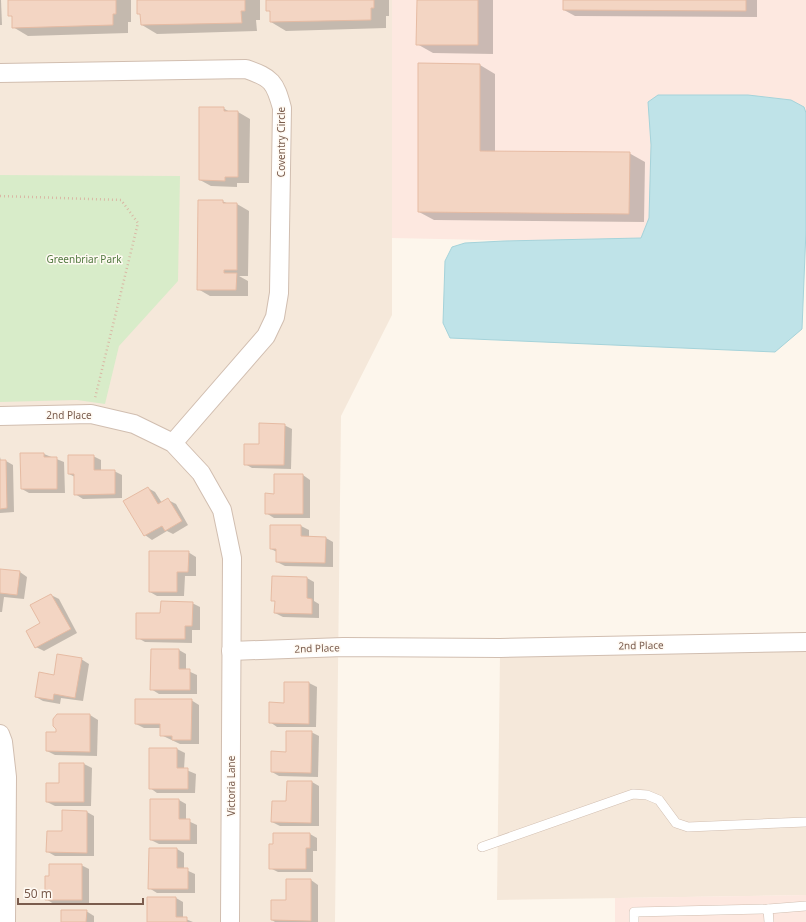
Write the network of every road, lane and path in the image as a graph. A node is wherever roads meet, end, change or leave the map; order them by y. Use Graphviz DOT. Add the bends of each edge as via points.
graph roads {
  1 [pos="0,73"];
  2 [pos="0,196"];
  3 [pos="91,414"];
  4 [pos="0,416"];
  5 [pos="173,443"];
  6 [pos="806,642"];
  7 [pos="232,651"];
  8 [pos="0,734"];
  9 [pos="806,822"];
  10 [pos="482,847"];
  11 [pos="806,906"];
  12 [pos="768,909"];
  13 [pos="6,922"];
  14 [pos="230,922"];
  15 [pos="634,922"];
  16 [pos="769,922"];
  1 -- 5 [label="street, Coventry Circle" via="246,69 265,76 277,89 282,108 279,293 275,317 266,336"];
  2 -- 3 [label="path" via="121,200 138,223"];
  3 -- 4 [label="street, 2nd Place"];
  3 -- 5 [label="street, 2nd Place" via="134,424"];
  5 -- 7 [label="street, 2nd Place" via="201,473 222,510 232,558"];
  6 -- 7 [label="street, 2nd Place" via="500,648 343,647"];
  7 -- 14 [label="street, Victoria Lane"];
  8 -- 13 [label="street" via="7,777"];
  9 -- 10 [label="lane" via="688,827 676,823 659,800 647,795 633,794"];
  11 -- 12 [label="lane"];
  12 -- 15 [label="lane" via="634,912"];
  12 -- 16 [label="lane"];
}
